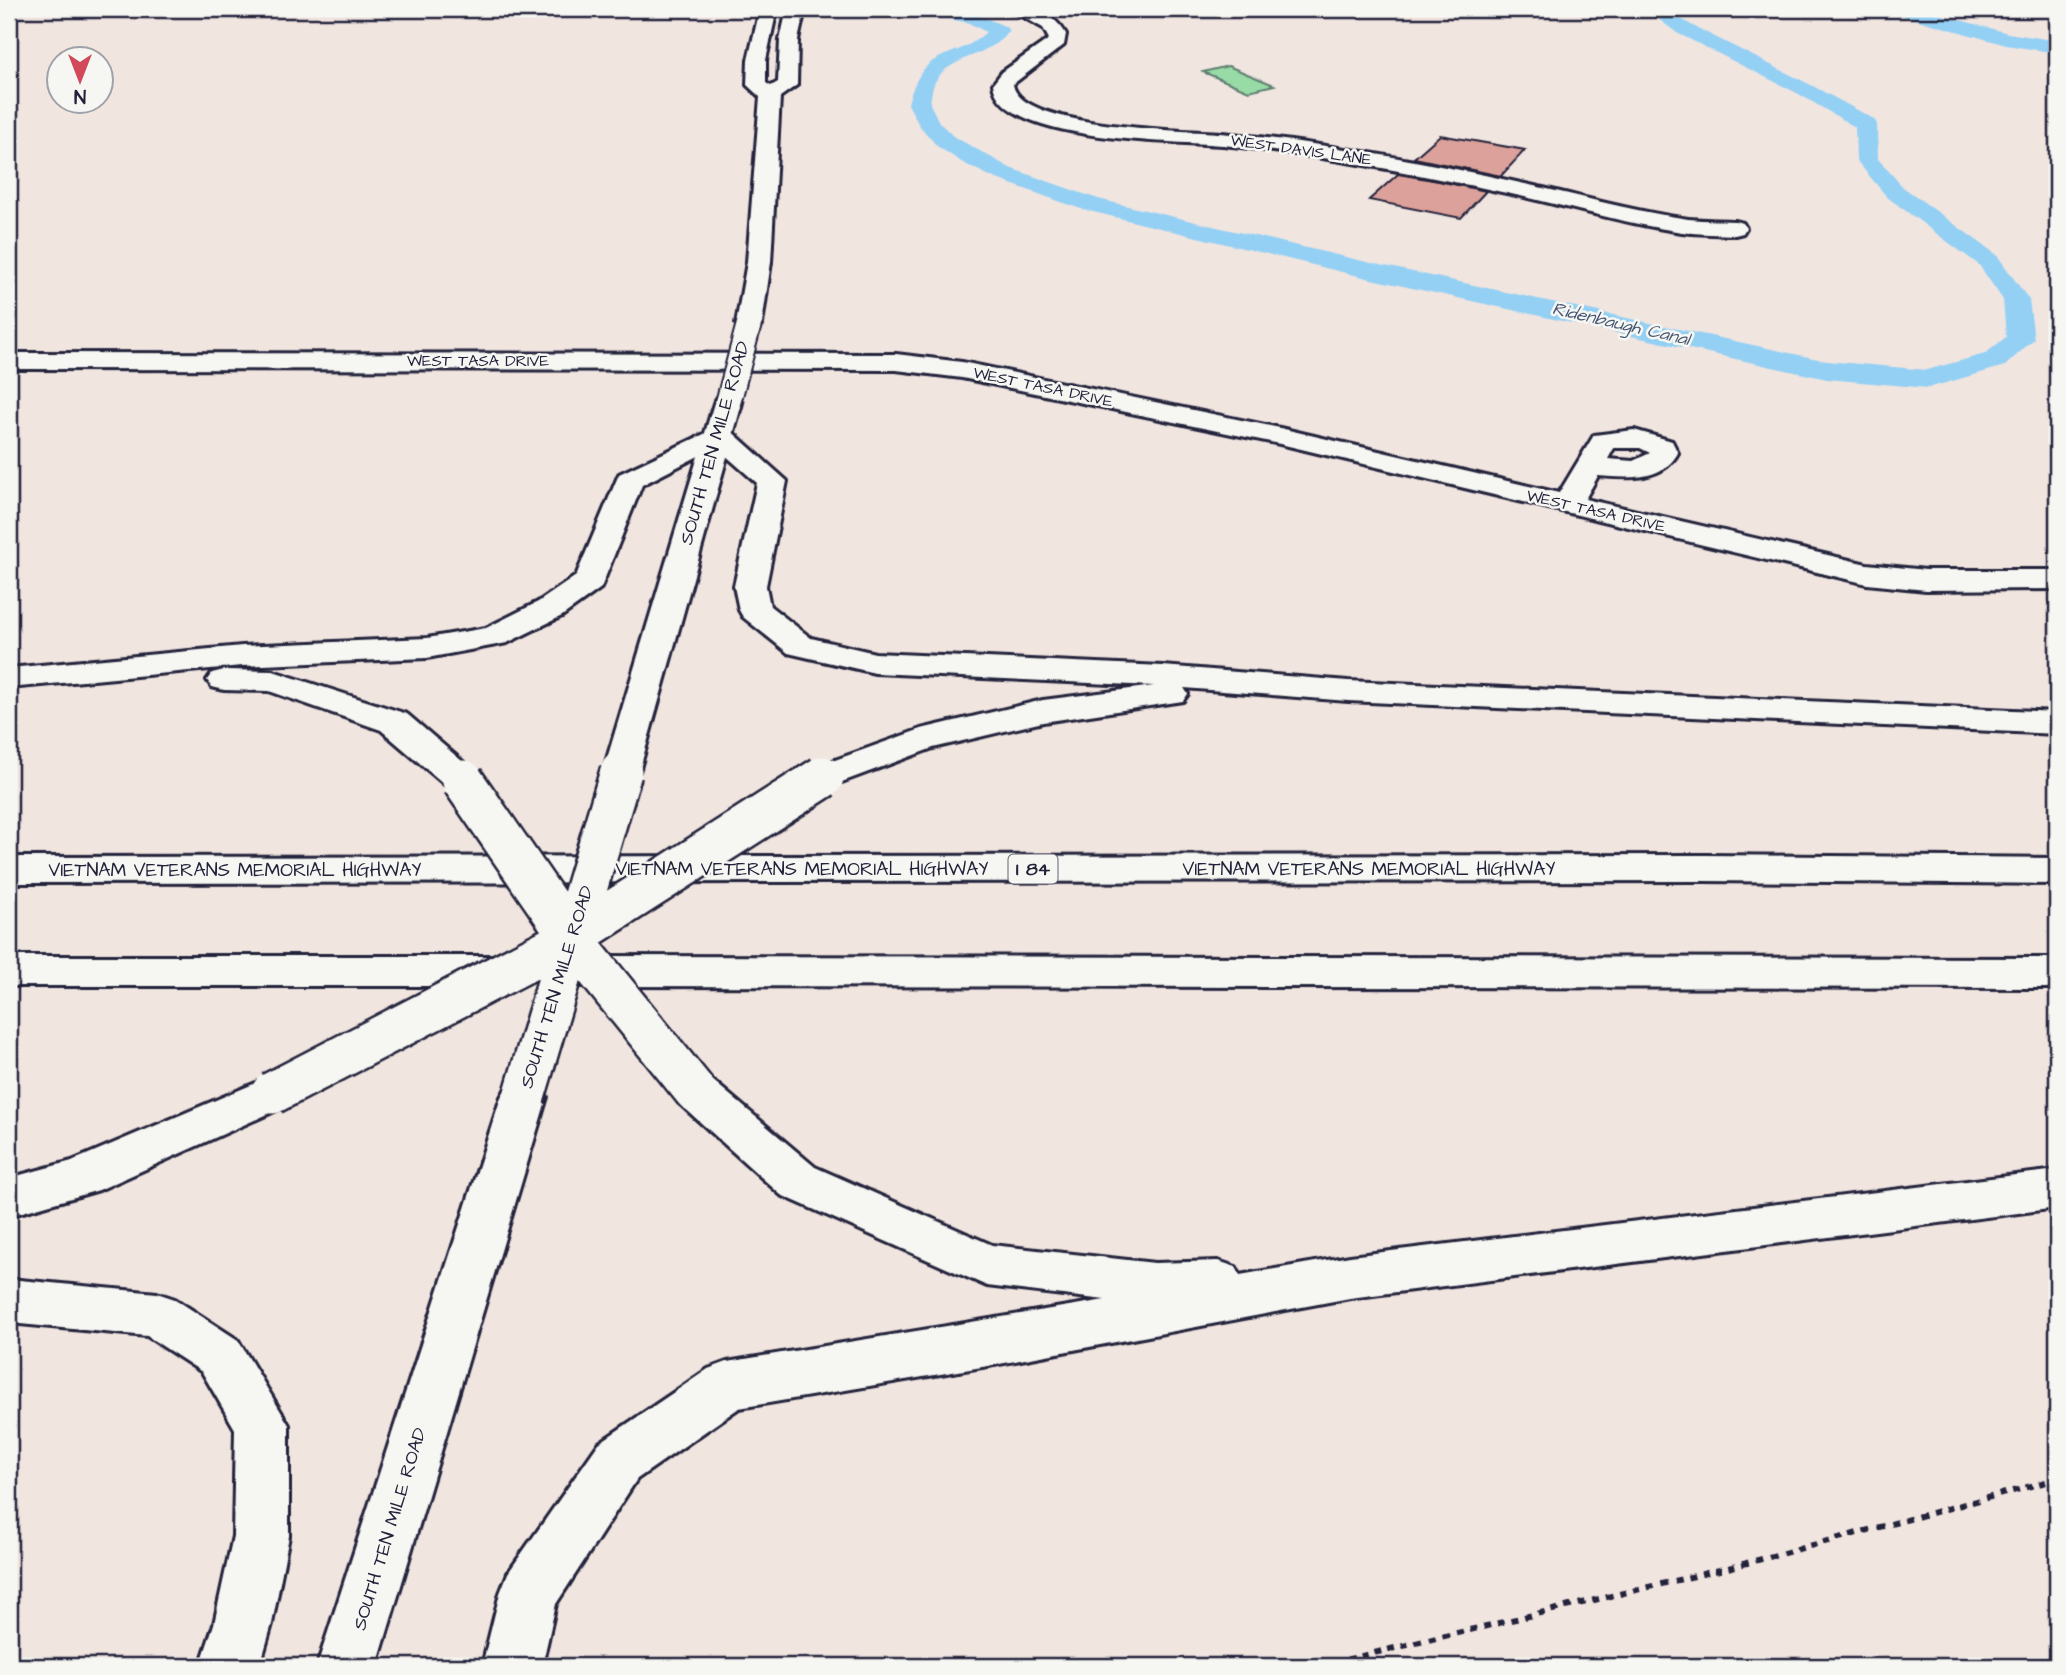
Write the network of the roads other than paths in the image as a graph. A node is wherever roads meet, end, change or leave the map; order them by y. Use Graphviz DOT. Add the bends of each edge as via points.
graph roads {
  1 [pos="768,9"];
  2 [pos="796,9"];
  3 [pos="1018,9"];
  4 [pos="770,95"];
  5 [pos="1735,228"];
  6 [pos="9,361"];
  7 [pos="719,435"];
  8 [pos="1588,466"];
  9 [pos="1567,504"];
  10 [pos="2057,580"];
  11 [pos="9,678"];
  12 [pos="1348,691"];
  13 [pos="2057,723"];
  14 [pos="9,870"];
  15 [pos="2057,871"];
  16 [pos="571,938"];
  17 [pos="9,971"];
  18 [pos="2057,972"];
  19 [pos="2057,1189"];
  20 [pos="9,1197"];
  21 [pos="1350,1277"];
  22 [pos="9,1301"];
  23 [pos="230,1666"];
  24 [pos="347,1666"];
  25 [pos="512,1666"];
  1 -- 4 [label="main road, SOUTH TEN MILE ROAD" via="757,60 757,85"];
  2 -- 4 [label="main road" via="787,86"];
  3 -- 5 [label="main road, WEST DAVIS LANE" via="1045,20 1058,41 1009,76 1004,92 1022,110 1054,121 1350,155 1682,225"];
  4 -- 7 [label="main road, SOUTH TEN MILE ROAD, bridge" via="759,262 749,324"];
  6 -- 9 [label="main road, WEST TASA DRIVE" via="896,362 1032,383"];
  7 -- 11 [label="main road" via="629,480 590,580 550,609 495,636 427,648 242,656"];
  7 -- 12 [label="main road" via="772,481 750,586 755,610 800,646 875,663 1163,676"];
  7 -- 16 [label="main road, SOUTH TEN MILE ROAD, bridge"];
  8 -- 9 [label="main road"];
  9 -- 10 [label="main road, WEST TASA DRIVE" via="1867,573 1926,580"];
  11 -- 16 [label="main road, bridge" via="273,681 394,723 463,782"];
  12 -- 13 [label="main road"];
  12 -- 16 [label="main road, bridge" via="1179,694 1043,711 921,740 823,777"];
  14 -- 15 [label="main road, VIETNAM VETERANS MEMORIAL HIGHWAY / I 84"];
  16 -- 20 [label="main road, bridge" via="272,1093 82,1177"];
  16 -- 21 [label="main road, bridge" via="695,1091 798,1181 987,1265 1155,1284"];
  16 -- 24 [label="main road, SOUTH TEN MILE ROAD, bridge"];
  17 -- 18 [label="main road"];
  19 -- 21 [label="main road"];
  21 -- 25 [label="main road" via="727,1386 618,1461 529,1593"];
  22 -- 23 [label="main road" via="157,1315 220,1356 227,1367 262,1426 261,1536"];
}
